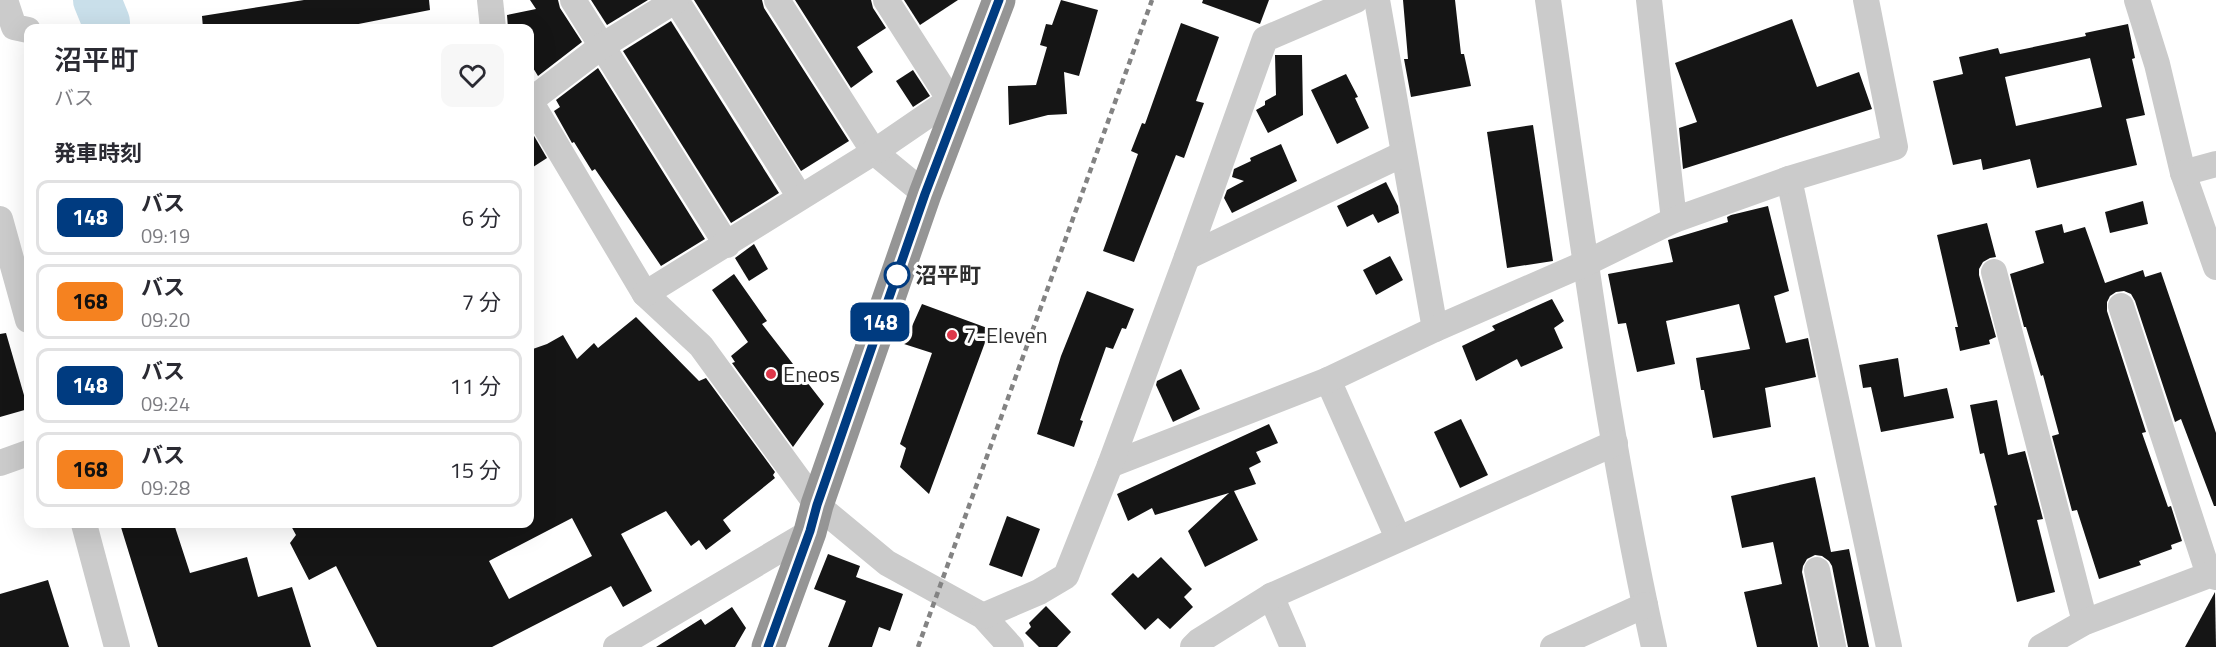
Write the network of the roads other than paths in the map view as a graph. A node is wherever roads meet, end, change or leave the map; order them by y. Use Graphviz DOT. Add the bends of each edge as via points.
graph roads {
  1 [pos="5,0"];
  2 [pos="490,0"];
  3 [pos="573,0"];
  4 [pos="676,0"];
  5 [pos="777,0"];
  6 [pos="886,0"];
  7 [pos="1356,0"];
  8 [pos="1377,0"];
  9 [pos="1548,0"];
  10 [pos="1649,0"];
  11 [pos="1866,0"];
  12 [pos="2138,0"];
  13 [pos="996,2"];
  14 [pos="493,24"];
  15 [pos="24,29"];
  16 [pos="602,46"];
  17 [pos="534,98"];
  18 [pos="954,103"];
  19 [pos="534,108"];
  20 [pos="874,152"];
  21 [pos="1403,154"];
  22 [pos="2216,164"];
  23 [pos="2183,173"];
  24 [pos="1789,179"];
  25 [pos="925,194"];
  26 [pos="800,197"];
  27 [pos="0,219"];
  28 [pos="1674,220"];
  29 [pos="727,245"];
  30 [pos="1187,256"];
  31 [pos="20,259"];
  32 [pos="1586,263"];
  33 [pos="2216,267"];
  34 [pos="1994,272"];
  35 [pos="24,290"];
  36 [pos="645,294"];
  37 [pos="2121,306"];
  38 [pos="1435,329"];
  39 [pos="1328,380"];
  40 [pos="1615,443"];
  41 [pos="24,454"];
  42 [pos="0,463"];
  43 [pos="1110,465"];
  44 [pos="813,518"];
  45 [pos="85,528"];
  46 [pos="1398,538"];
  47 [pos="1816,570"];
  48 [pos="2212,576"];
  49 [pos="1271,596"];
  50 [pos="1645,605"];
  51 [pos="982,616"];
  52 [pos="2085,622"];
  53 [pos="117,647"];
  54 [pos="616,647"];
  55 [pos="768,647"];
  56 [pos="1011,647"];
  57 [pos="1193,647"];
  58 [pos="1293,647"];
  59 [pos="1553,647"];
  60 [pos="1654,647"];
  61 [pos="1833,647"];
  62 [pos="1889,647"];
  63 [pos="2040,647"];
  1 -- 15 [label="street" via="14,27"];
  2 -- 14 [label="street"];
  3 -- 16 [label="street"];
  4 -- 16 [label="street"];
  4 -- 26 [label="street"];
  5 -- 20 [label="street"];
  6 -- 18 [label="street"];
  7 -- 30 [label="street" via="1265,39"];
  8 -- 21 [label="street"];
  9 -- 32 [label="street"];
  10 -- 28 [label="street"];
  11 -- 24 [label="street" via="1895,147"];
  12 -- 23 [label="street"];
  13 -- 18 [label="highway"];
  16 -- 17 [label="street"];
  16 -- 29 [label="street"];
  18 -- 20 [label="street"];
  18 -- 25 [label="highway"];
  19 -- 36 [label="street"];
  20 -- 25 [label="street"];
  20 -- 26 [label="street"];
  21 -- 30 [label="street"];
  21 -- 38 [label="street"];
  22 -- 23 [label="street"];
  23 -- 33 [label="street"];
  24 -- 28 [label="street"];
  24 -- 62 [label="street"];
  25 -- 44 [label="highway"];
  26 -- 29 [label="street"];
  27 -- 31 [label="street"];
  28 -- 32 [label="street"];
  29 -- 36 [label="street"];
  30 -- 43 [label="street"];
  31 -- 35 [label="street"];
  32 -- 38 [label="street"];
  32 -- 40 [label="street"];
  34 -- 52 [label="street"];
  36 -- 44 [label="street" via="701,346"];
  37 -- 48 [label="street"];
  38 -- 39 [label="street"];
  39 -- 43 [label="street"];
  39 -- 46 [label="street"];
  40 -- 46 [label="street"];
  40 -- 50 [label="street"];
  41 -- 42 [label="street"];
  43 -- 51 [label="street" via="1066,576"];
  44 -- 51 [label="street"];
  44 -- 54 [label="street"];
  44 -- 55 [label="highway"];
  45 -- 53 [label="street"];
  46 -- 49 [label="street"];
  47 -- 61 [label="street"];
  48 -- 52 [label="street"];
  49 -- 57 [label="street"];
  49 -- 58 [label="street"];
  50 -- 59 [label="street"];
  50 -- 60 [label="street"];
  51 -- 56 [label="street"];
  52 -- 63 [label="street"];
}
